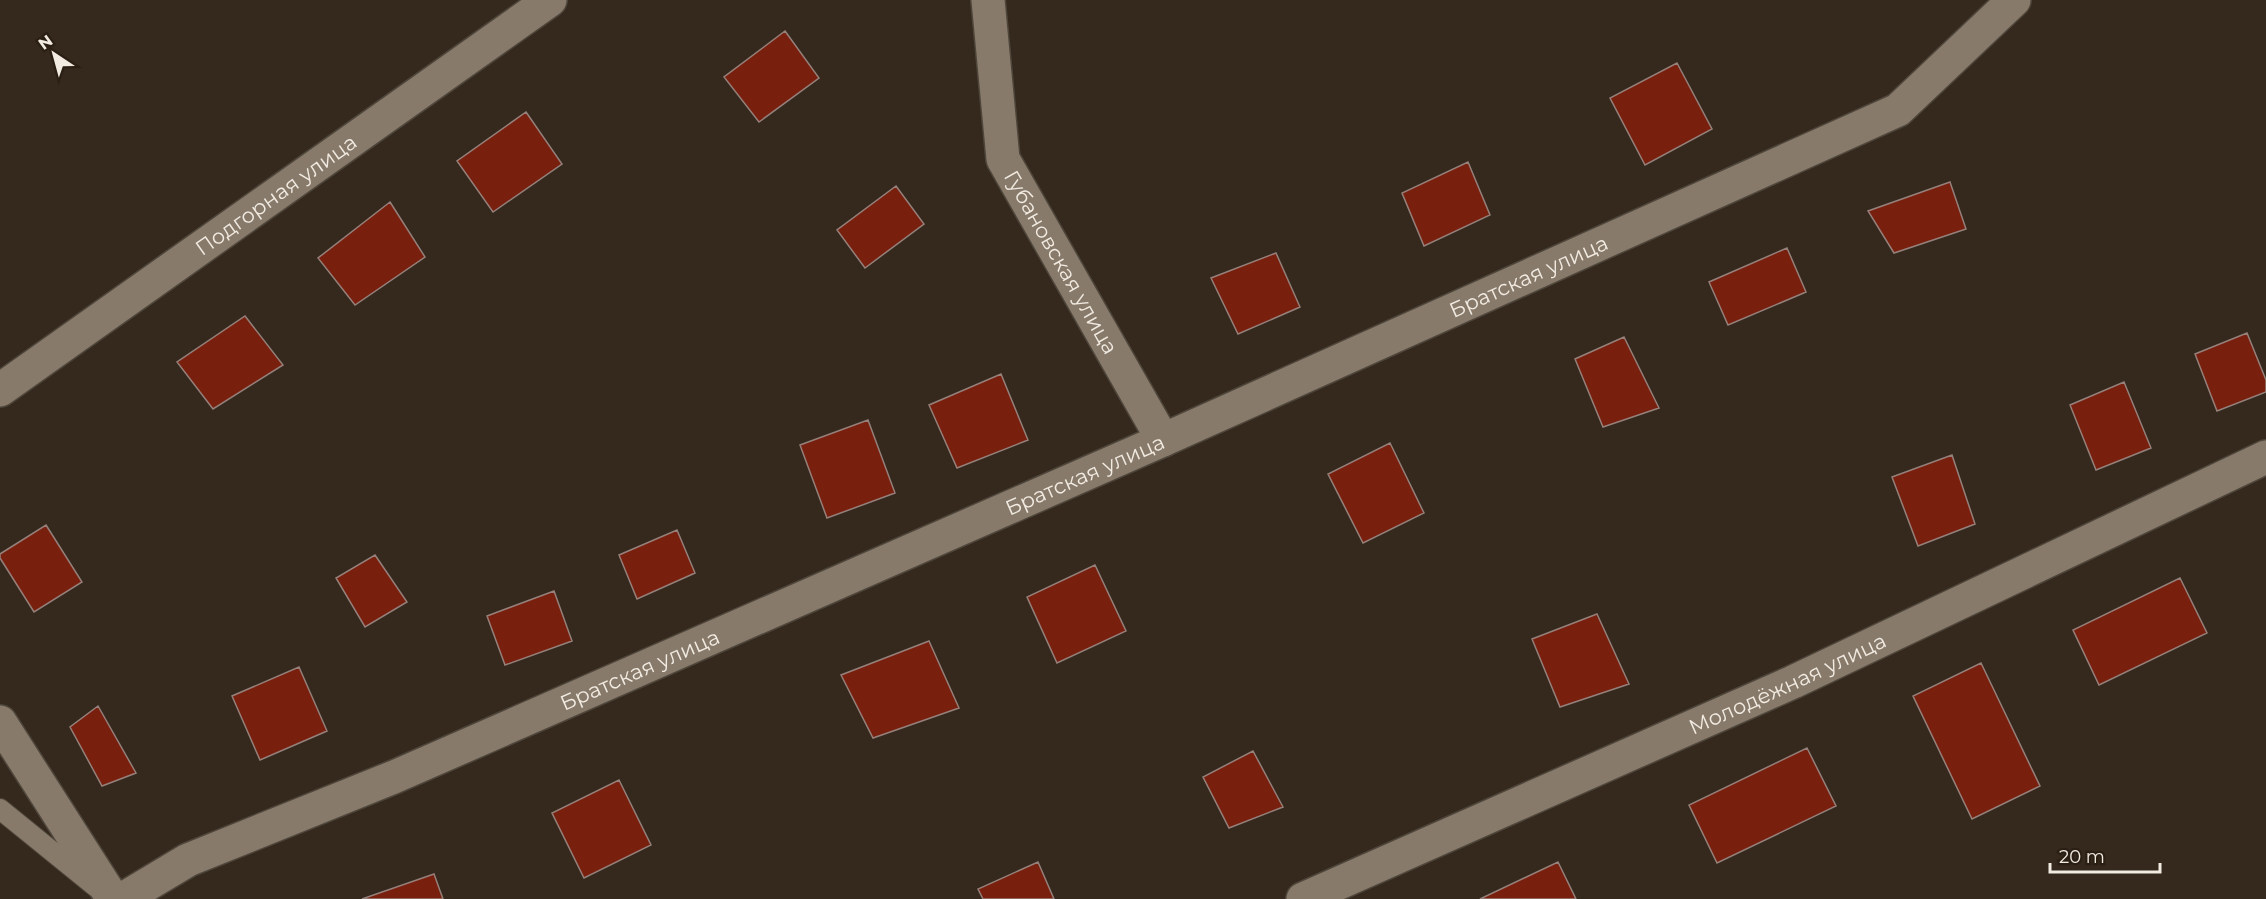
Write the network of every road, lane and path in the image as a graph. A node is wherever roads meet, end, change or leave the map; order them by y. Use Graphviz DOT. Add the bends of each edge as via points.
graph roads {
  1 [pos="550,0"];
  2 [pos="963,0"];
  3 [pos="2014,0"];
  4 [pos="989,12"];
  5 [pos="0,390"];
  6 [pos="1163,440"];
  7 [pos="2266,457"];
  8 [pos="0,722"];
  9 [pos="0,809"];
  10 [pos="112,899"];
  11 [pos="123,899"];
  12 [pos="1303,899"];
  1 -- 5 [label="street, Подгорная улица"];
  2 -- 4 [label="street"];
  3 -- 6 [label="street, Братская улица" via="1898,110"];
  4 -- 6 [label="street, Губановская улица" via="1003,159"];
  6 -- 11 [label="street, Братская улица" via="404,773 188,860"];
  7 -- 12 [label="street, Молодёжная улица" via="1793,682"];
  8 -- 10 [label="street"];
  9 -- 10 [label="lane"];
}
